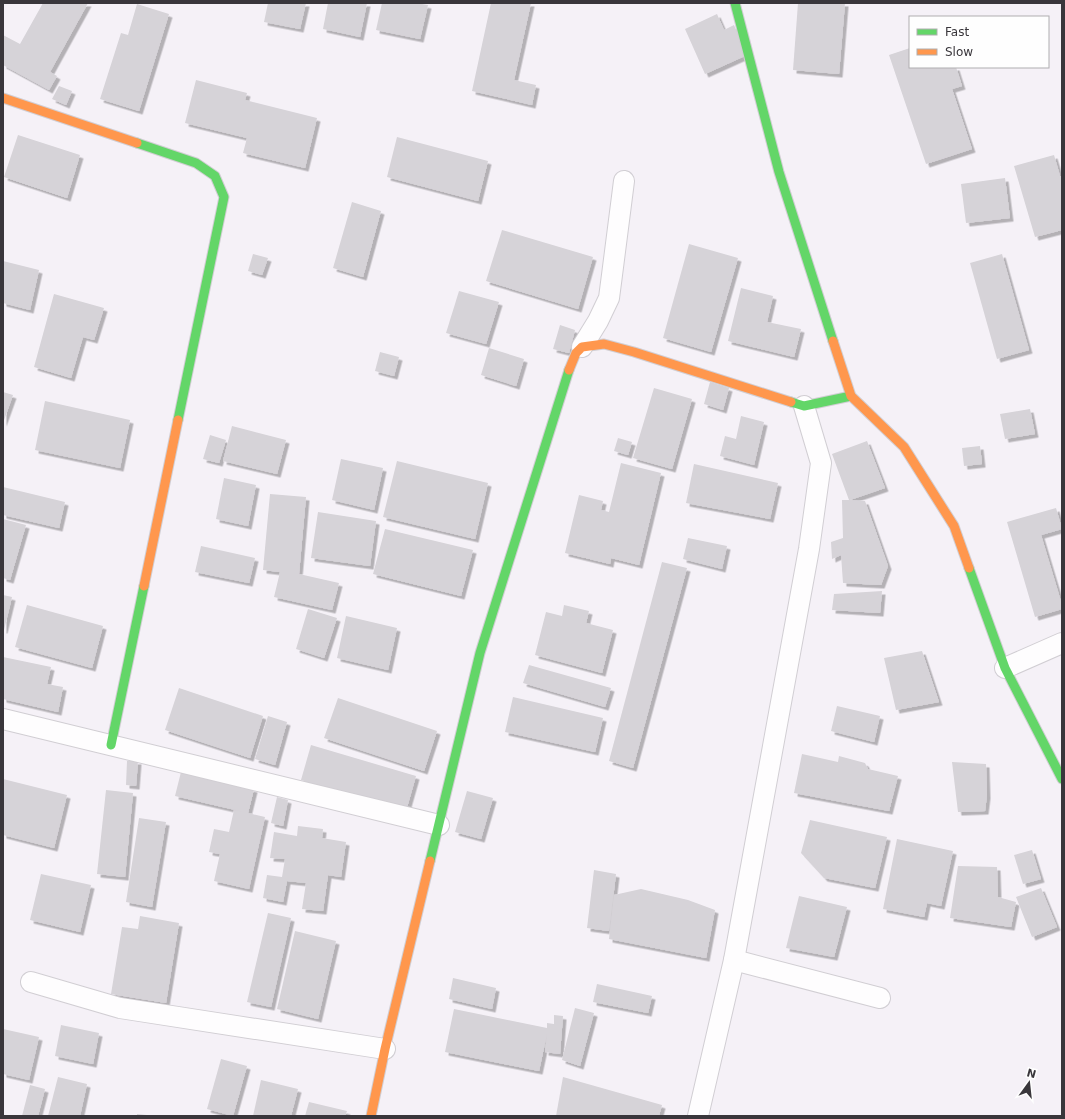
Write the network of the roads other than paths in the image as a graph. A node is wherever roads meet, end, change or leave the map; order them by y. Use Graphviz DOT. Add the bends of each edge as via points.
graph roads {
  1 [pos="736,3"];
  2 [pos="3,98"];
  3 [pos="624,181"];
  4 [pos="582,347"];
  5 [pos="851,396"];
  6 [pos="804,406"];
  7 [pos="1062,643"];
  8 [pos="1005,668"];
  9 [pos="3,719"];
  10 [pos="111,745"];
  11 [pos="1062,779"];
  12 [pos="439,825"];
  13 [pos="734,960"];
  14 [pos="32,982"];
  15 [pos="880,998"];
  16 [pos="385,1049"];
  17 [pos="371,1116"];
  18 [pos="698,1116"];
  1 -- 5 [label="street" via="779,172"];
  2 -- 10 [label="street" via="196,162 214,176 224,197"];
  3 -- 4 [label="street" via="609,298"];
  4 -- 6 [label="street" via="604,344"];
  4 -- 12 [label="street" via="576,352 570,367 480,653"];
  5 -- 6 [label="street"];
  5 -- 8 [label="street" via="904,447 954,526"];
  6 -- 13 [label="street" via="821,462 809,549"];
  7 -- 8 [label="street"];
  8 -- 11 [label="street"];
  9 -- 10 [label="street"];
  10 -- 12 [label="street"];
  12 -- 16 [label="street"];
  13 -- 15 [label="street"];
  13 -- 18 [label="street"];
  14 -- 16 [label="street" via="120,1008"];
  16 -- 17 [label="street"];
}
